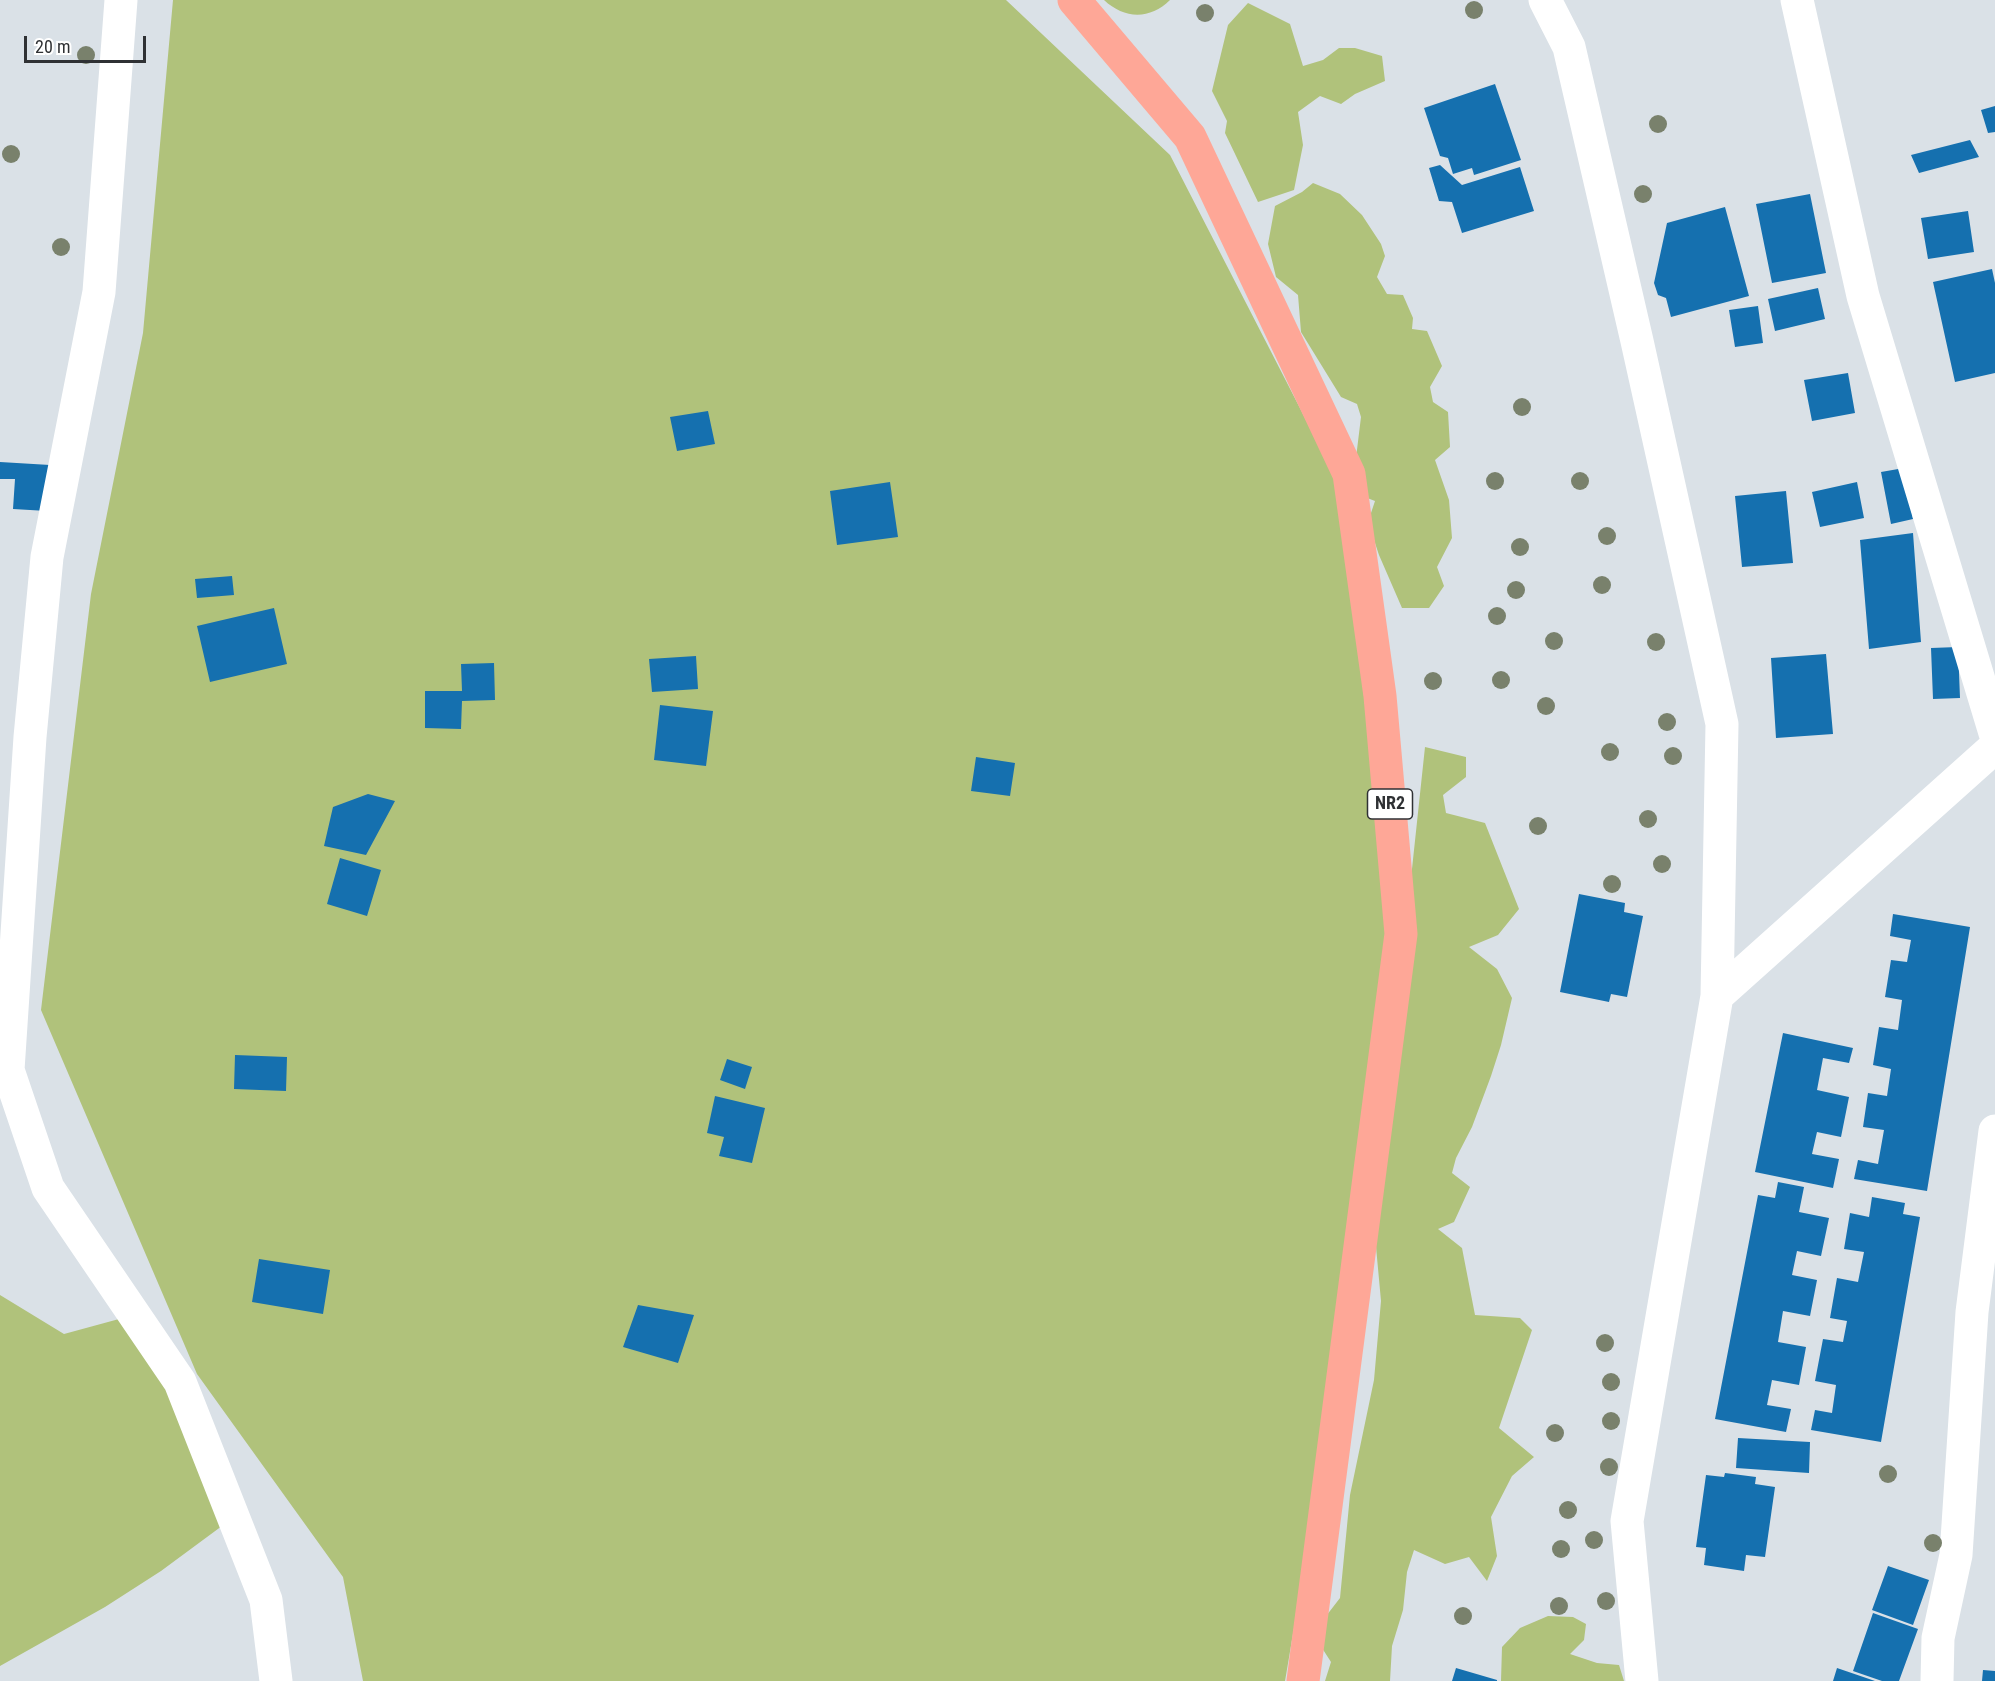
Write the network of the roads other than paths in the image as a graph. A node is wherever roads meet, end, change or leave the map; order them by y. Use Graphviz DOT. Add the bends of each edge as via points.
graph roads {
  1 [pos="121,0"];
  2 [pos="1074,0"];
  3 [pos="1545,0"];
  4 [pos="1797,0"];
  5 [pos="1995,733"];
  6 [pos="1995,747"];
  7 [pos="1717,996"];
  8 [pos="1995,1131"];
  9 [pos="276,1681"];
  10 [pos="1303,1681"];
  11 [pos="1642,1681"];
  12 [pos="1937,1681"];
  1 -- 9 [label="street" via="99,292 47,556 30,738 8,1070 48,1188 180,1382 266,1600"];
  2 -- 10 [label="highway, NR2" via="1190,137 1350,474 1380,696 1401,933"];
  3 -- 7 [label="street" via="1569,47 1722,724"];
  4 -- 5 [label="street" via="1863,296"];
  6 -- 7 [label="street"];
  7 -- 11 [label="street" via="1627,1521"];
  8 -- 12 [label="street" via="1972,1312 1956,1555 1938,1638"];
}
